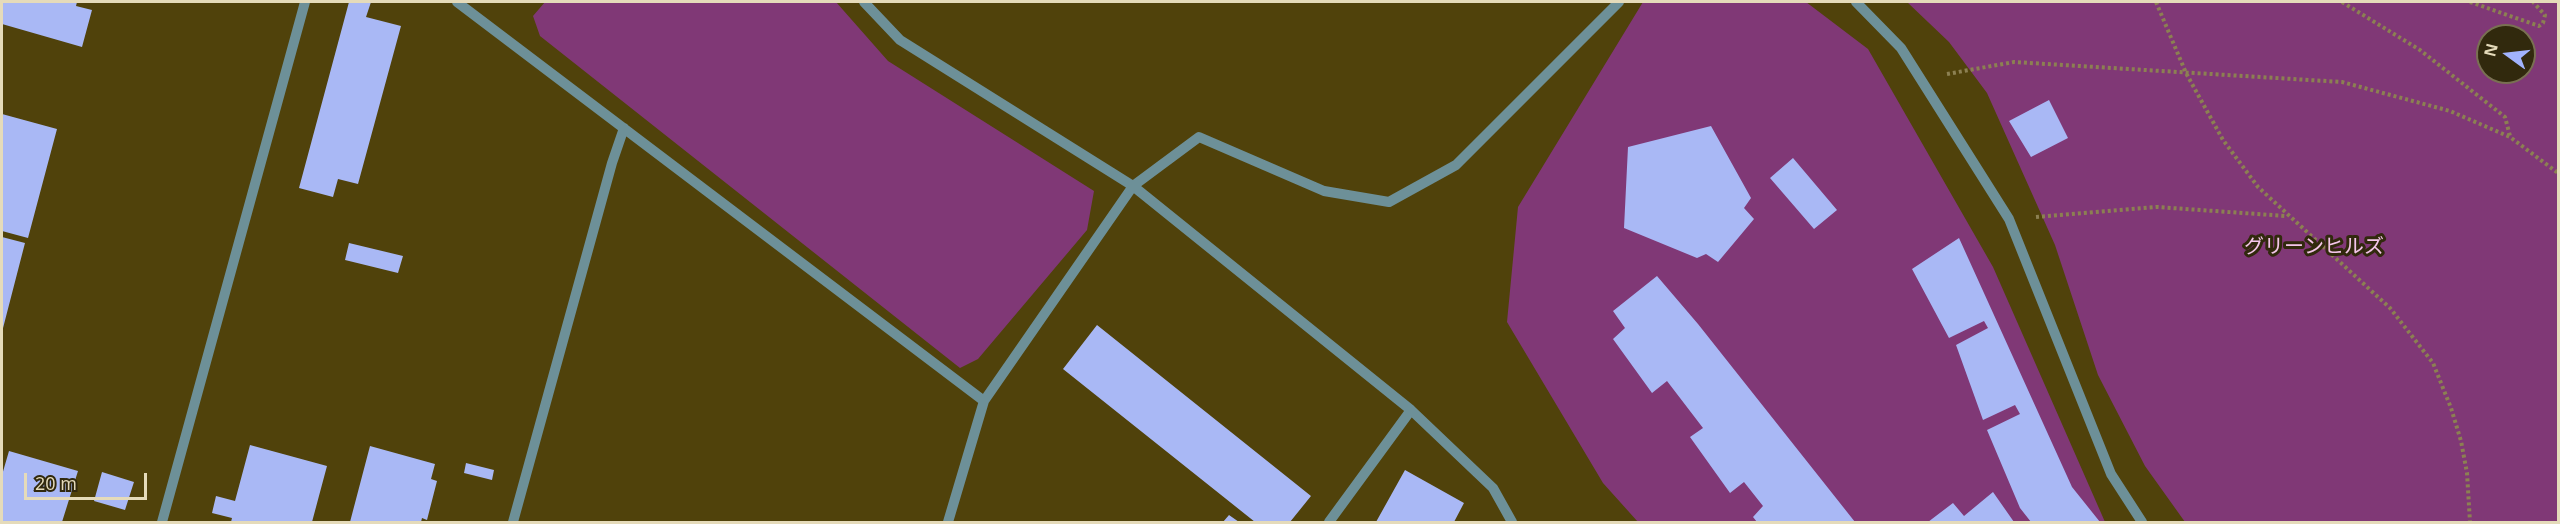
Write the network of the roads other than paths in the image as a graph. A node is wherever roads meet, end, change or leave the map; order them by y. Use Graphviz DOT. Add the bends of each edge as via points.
graph roads {
  1 [pos="305,2"];
  2 [pos="457,2"];
  3 [pos="864,2"];
  4 [pos="1619,2"];
  5 [pos="1856,2"];
  6 [pos="624,128"];
  7 [pos="1133,186"];
  8 [pos="984,401"];
  9 [pos="1411,410"];
  10 [pos="162,522"];
  11 [pos="513,522"];
  12 [pos="948,522"];
  13 [pos="1329,522"];
  14 [pos="1512,522"];
  15 [pos="2142,522"];
  1 -- 10 [label="street"];
  2 -- 6 [label="street"];
  3 -- 7 [label="street" via="900,40"];
  4 -- 7 [label="street" via="1456,165 1389,202 1324,191 1199,136"];
  5 -- 15 [label="street" via="1901,48 2009,219 2111,474"];
  6 -- 8 [label="street"];
  6 -- 11 [label="street"];
  7 -- 8 [label="street"];
  7 -- 9 [label="street"];
  8 -- 12 [label="street"];
  9 -- 13 [label="street"];
  9 -- 14 [label="street" via="1493,488"];
}
